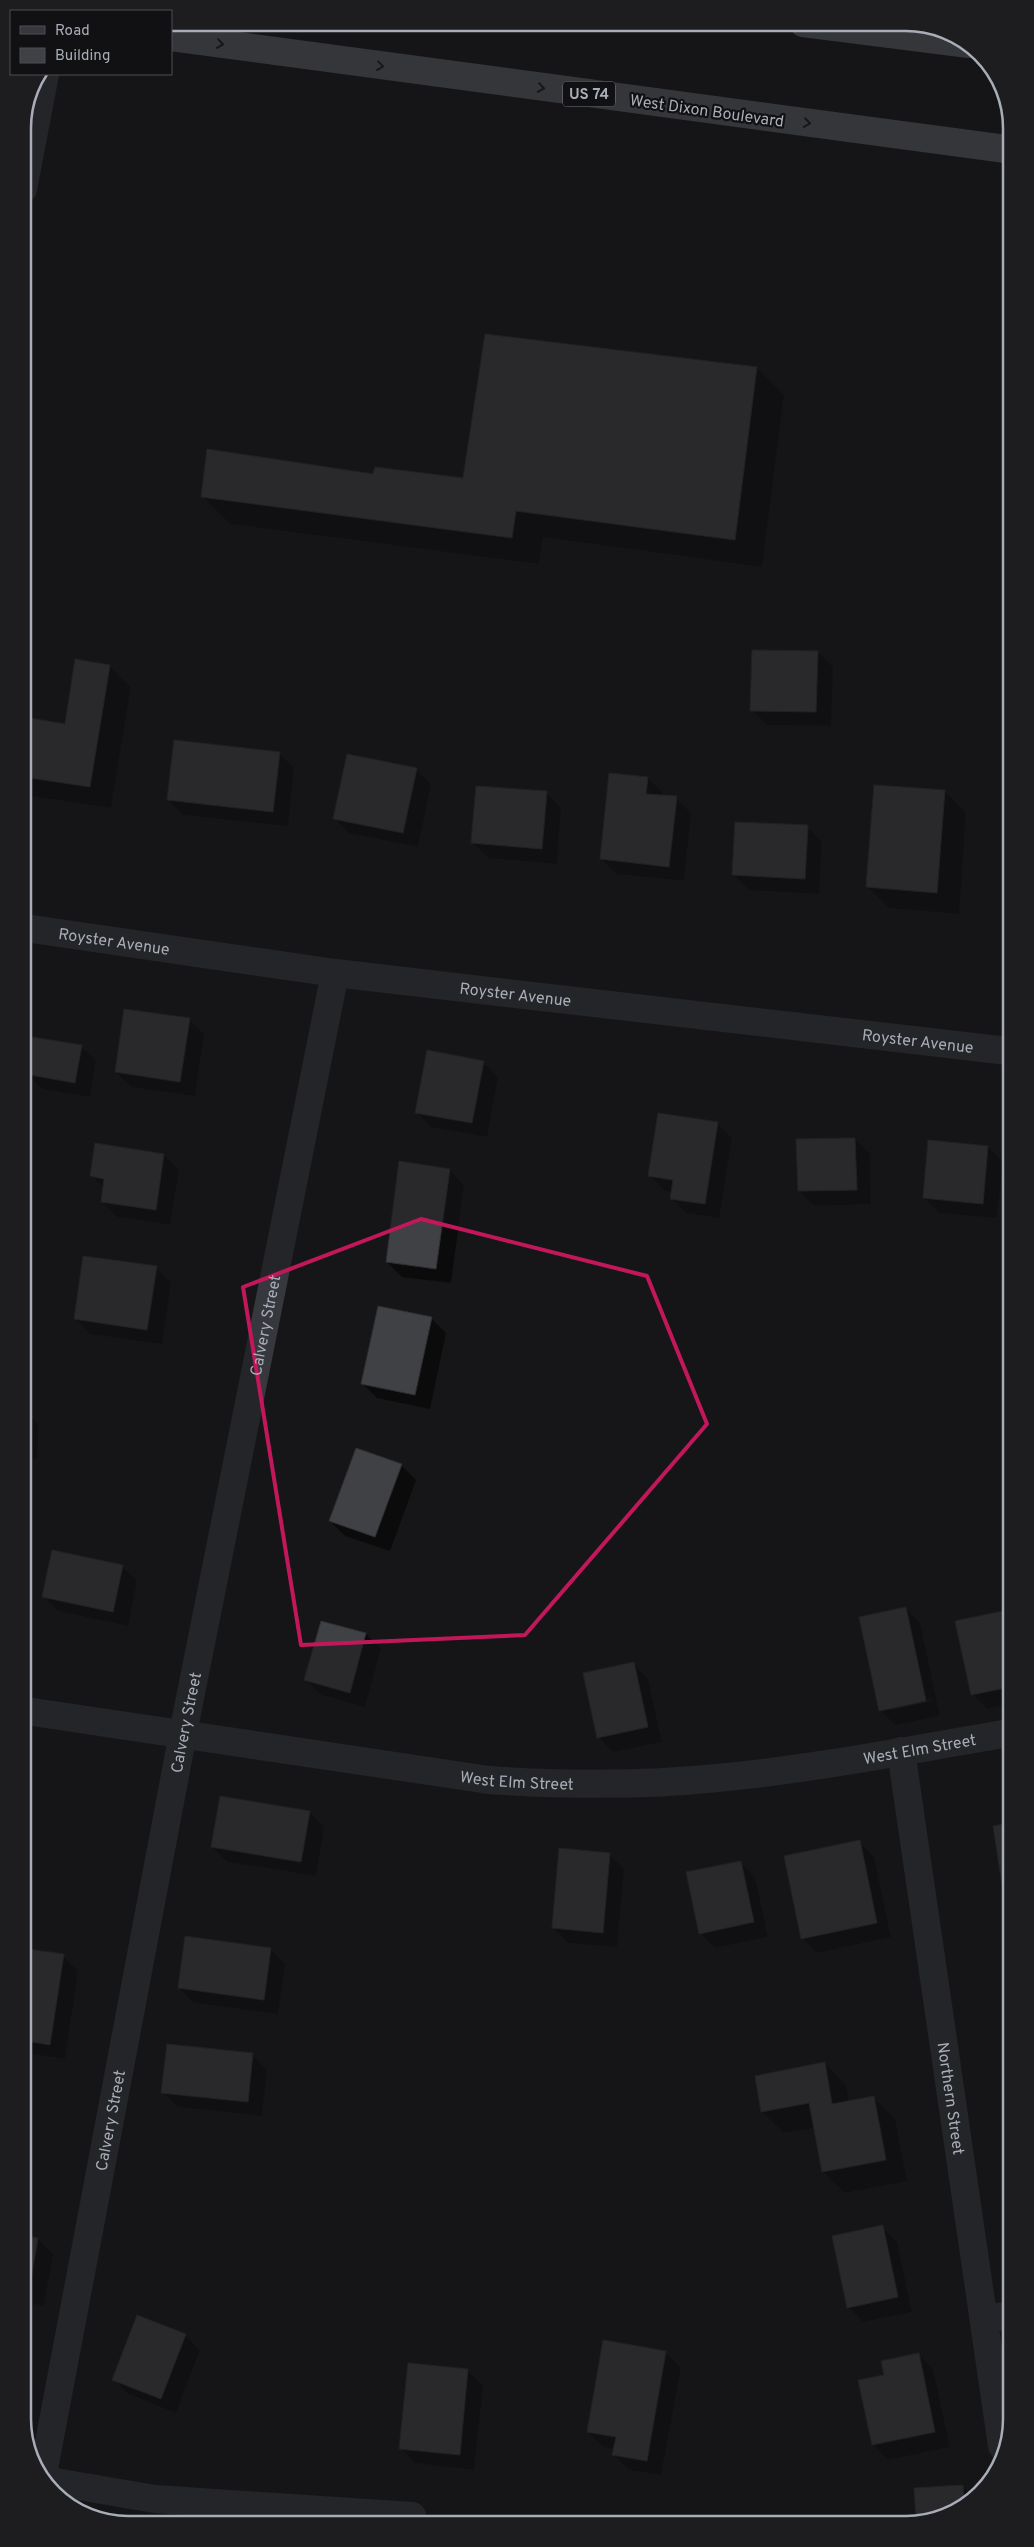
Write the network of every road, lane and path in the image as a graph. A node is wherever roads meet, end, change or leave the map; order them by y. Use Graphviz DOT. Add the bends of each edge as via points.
graph roads {
  1 [pos="867,31"];
  2 [pos="172,37"];
  3 [pos="950,41"];
  4 [pos="44,81"];
  5 [pos="31,147"];
  6 [pos="1003,150"];
  7 [pos="31,929"];
  8 [pos="335,973"];
  9 [pos="1003,1051"];
  10 [pos="31,1712"];
  11 [pos="183,1733"];
  12 [pos="1003,1734"];
  13 [pos="901,1751"];
  14 [pos="1003,2316"];
  15 [pos="984,2319"];
  16 [pos="1001,2438"];
  17 [pos="44,2467"];
  18 [pos="55,2482"];
  19 [pos="412,2516"];
  1 -- 3 [label="highway"];
  2 -- 6 [label="highway, West Dixon Boulevard / US 74, one-way"];
  4 -- 5 [label="street"];
  7 -- 8 [label="street, Royster Avenue"];
  8 -- 9 [label="street, Royster Avenue"];
  8 -- 11 [label="street, Calvery Street"];
  10 -- 11 [label="street, West Elm Street"];
  11 -- 13 [label="street, West Elm Street" via="489,1780 559,1784 717,1778"];
  11 -- 17 [label="street, Calvery Street"];
  12 -- 13 [label="street, West Elm Street"];
  13 -- 15 [label="street, Northern Street"];
  14 -- 15 [label="street"];
  15 -- 16 [label="street, Northern Street"];
  18 -- 19 [label="street" via="155,2499"];
}
